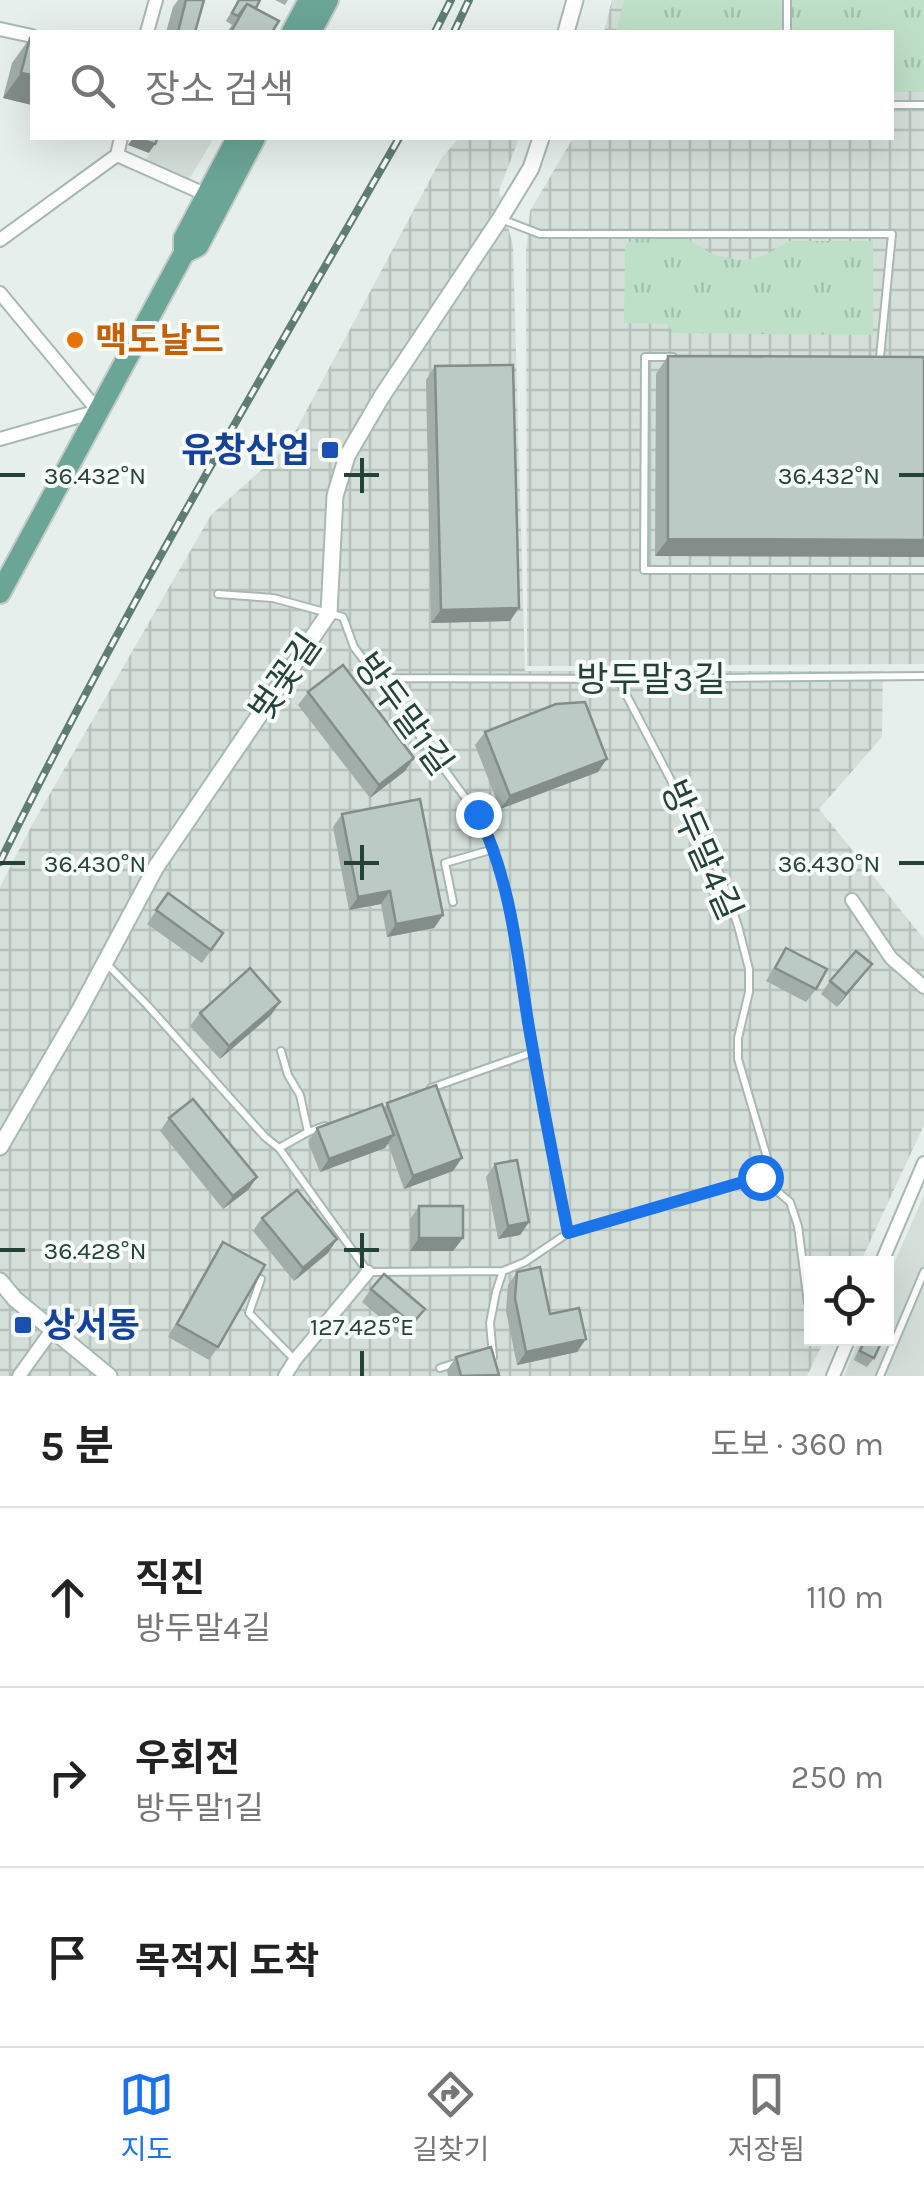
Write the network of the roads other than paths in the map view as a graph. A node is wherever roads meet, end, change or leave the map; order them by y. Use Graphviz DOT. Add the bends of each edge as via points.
graph roads {
  1 [pos="156,0"];
  2 [pos="309,0"];
  3 [pos="328,0"];
  4 [pos="575,0"];
  5 [pos="787,0"];
  6 [pos="0,28"];
  7 [pos="148,30"];
  8 [pos="293,30"];
  9 [pos="312,30"];
  10 [pos="567,30"];
  11 [pos="787,30"];
  12 [pos="30,36"];
  13 [pos="894,104"];
  14 [pos="924,105"];
  15 [pos="121,140"];
  16 [pos="236,140"];
  17 [pos="254,140"];
  18 [pos="540,140"];
  19 [pos="117,155"];
  20 [pos="207,195"];
  21 [pos="500,219"];
  22 [pos="0,240"];
  23 [pos="184,253"];
  24 [pos="0,294"];
  25 [pos="684,357"];
  26 [pos="894,357"];
  27 [pos="98,411"];
  28 [pos="0,439"];
  29 [pos="924,570"];
  30 [pos="0,593"];
  31 [pos="218,594"];
  32 [pos="329,613"];
  33 [pos="924,676"];
  34 [pos="378,678"];
  35 [pos="618,680"];
  36 [pos="494,849"];
  37 [pos="852,900"];
  38 [pos="453,902"];
  39 [pos="105,962"];
  40 [pos="924,987"];
  41 [pos="280,1052"];
  42 [pos="534,1052"];
  43 [pos="421,1092"];
  44 [pos="327,1125"];
  45 [pos="308,1132"];
  46 [pos="0,1147"];
  47 [pos="279,1148"];
  48 [pos="924,1163"];
  49 [pos="760,1177"];
  50 [pos="568,1233"];
  51 [pos="884,1256"];
  52 [pos="503,1271"];
  53 [pos="368,1272"];
  54 [pos="804,1272"];
  55 [pos="924,1272"];
  56 [pos="261,1279"];
  57 [pos="0,1280"];
  58 [pos="52,1330"];
  59 [pos="846,1346"];
  60 [pos="493,1349"];
  61 [pos="295,1360"];
  62 [pos="493,1362"];
  63 [pos="440,1368"];
  64 [pos="19,1376"];
  65 [pos="108,1376"];
  66 [pos="284,1376"];
  67 [pos="833,1376"];
  68 [pos="880,1376"];
  1 -- 7 [label="street"];
  2 -- 8 [label="main road"];
  3 -- 9 [label="main road"];
  4 -- 10 [label="street"];
  5 -- 11 [label="lane"];
  6 -- 12 [label="street"];
  13 -- 14 [label="lane"];
  15 -- 19 [label="street"];
  16 -- 20 [label="main road"];
  17 -- 23 [label="main road" via="198,246"];
  18 -- 21 [label="street, 벚꽃길"];
  19 -- 20 [label="street"];
  19 -- 22 [label="street"];
  20 -- 23 [label="main road" via="184,238"];
  21 -- 26 [label="lane" via="540,234 892,234 880,357"];
  21 -- 32 [label="street, 벚꽃길" via="347,456 335,496"];
  23 -- 27 [label="main road"];
  24 -- 27 [label="street"];
  25 -- 29 [label="lane" via="645,357 644,570"];
  27 -- 28 [label="street"];
  27 -- 30 [label="main road"];
  31 -- 32 [label="lane" via="273,598"];
  32 -- 34 [label="lane, 방두말1길" via="343,617"];
  32 -- 39 [label="street, 벚꽃길" via="156,867"];
  33 -- 35 [label="lane, 방두말3길"];
  34 -- 35 [label="lane, 방두말3길"];
  34 -- 36 [label="lane, 방두말1길" via="478,814"];
  35 -- 49 [label="lane, 방두말4길" via="720,874 738,926 749,992 738,1059 771,1171"];
  36 -- 38 [label="lane" via="446,863"];
  36 -- 42 [label="lane, 방두말1길"];
  37 -- 40 [label="street" via="891,958"];
  39 -- 46 [label="street, 벚꽃길"];
  39 -- 47 [label="lane"];
  41 -- 45 [label="lane"];
  42 -- 43 [label="lane"];
  42 -- 50 [label="lane, 방두말1길"];
  44 -- 45 [label="lane"];
  45 -- 47 [label="lane"];
  47 -- 53 [label="lane"];
  48 -- 51 [label="street"];
  49 -- 50 [label="lane"];
  49 -- 54 [label="lane" via="790,1202"];
  50 -- 52 [label="lane"];
  52 -- 53 [label="lane"];
  52 -- 60 [label="lane" via="490,1323"];
  53 -- 61 [label="street"];
  55 -- 68 [label="lane"];
  56 -- 61 [label="lane" via="249,1313"];
  57 -- 58 [label="street"];
  58 -- 64 [label="street"];
  58 -- 65 [label="street"];
  59 -- 67 [label="street"];
  60 -- 62 [label="lane"];
  60 -- 63 [label="lane"];
  61 -- 66 [label="street"];
}
